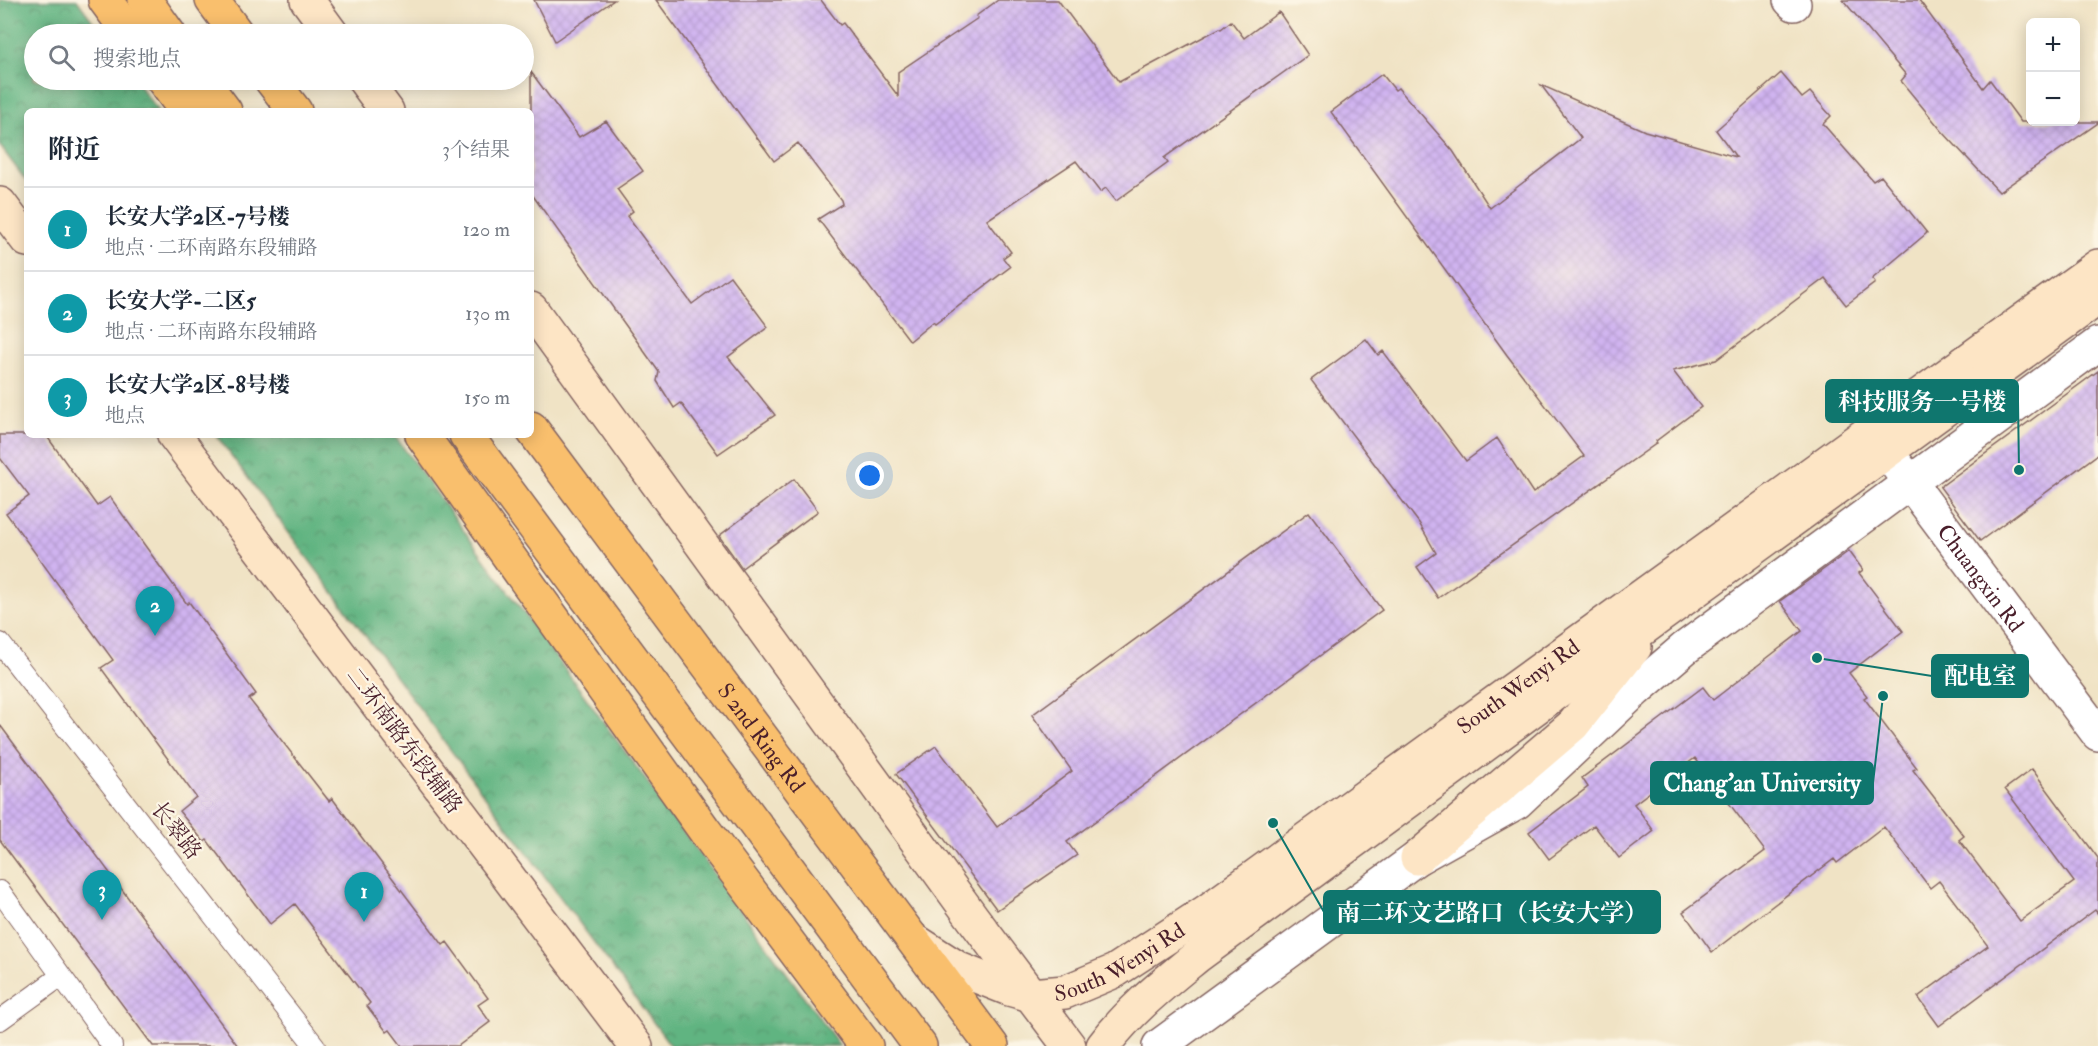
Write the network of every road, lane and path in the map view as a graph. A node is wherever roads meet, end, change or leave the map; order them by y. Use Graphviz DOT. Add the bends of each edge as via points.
graph roads {
  1 [pos="105,0"];
  2 [pos="145,0"];
  3 [pos="212,0"];
  4 [pos="307,0"];
  5 [pos="123,24"];
  6 [pos="162,24"];
  7 [pos="230,24"];
  8 [pos="325,24"];
  9 [pos="170,90"];
  10 [pos="209,90"];
  11 [pos="279,90"];
  12 [pos="371,90"];
  13 [pos="184,108"];
  14 [pos="223,108"];
  15 [pos="293,108"];
  16 [pos="385,108"];
  17 [pos="0,204"];
  18 [pos="24,236"];
  19 [pos="2098,266"];
  20 [pos="2098,298"];
  21 [pos="534,313"];
  22 [pos="2098,344"];
  23 [pos="534,432"];
  24 [pos="176,438"];
  25 [pos="424,438"];
  26 [pos="468,438"];
  27 [pos="1886,451"];
  28 [pos="1910,482"];
  29 [pos="1655,620"];
  30 [pos="0,643"];
  31 [pos="2098,734"];
  32 [pos="1418,858"];
  33 [pos="0,891"];
  34 [pos="912,939"];
  35 [pos="61,976"];
  36 [pos="1031,995"];
  37 [pos="0,1020"];
  38 [pos="112,1046"];
  39 [pos="315,1046"];
  40 [pos="636,1046"];
  41 [pos="866,1046"];
  42 [pos="920,1046"];
  43 [pos="992,1046"];
  44 [pos="1069,1046"];
  45 [pos="1103,1046"];
  46 [pos="1159,1046"];
  1 -- 5 [label="highway"];
  2 -- 6 [label="highway"];
  3 -- 7 [label="highway"];
  4 -- 8 [label="main road"];
  9 -- 13 [label="highway"];
  10 -- 14 [label="highway"];
  11 -- 15 [label="highway"];
  12 -- 16 [label="main road"];
  17 -- 18 [label="main road"];
  19 -- 36 [label="main road, South Wenyi Rd" via="1207,911 1115,971 1065,992"];
  20 -- 27 [label="main road, South Wenyi Rd"];
  21 -- 36 [label="main road"];
  22 -- 28 [label="street"];
  23 -- 34 [label="highway, S 2nd Ring Rd"];
  24 -- 40 [label="main road, 二环南路东段辅路"];
  25 -- 41 [label="highway" via="705,831"];
  26 -- 42 [label="highway"];
  27 -- 28 [label="street, Chuangxin Rd"];
  27 -- 29 [label="main road, South Wenyi Rd"];
  28 -- 31 [label="street, Chuangxin Rd"];
  28 -- 32 [label="street" via="1685,648 1517,802"];
  29 -- 32 [label="main road" via="1572,725"];
  29 -- 45 [label="main road, South Wenyi Rd" via="1196,957 1140,1004"];
  30 -- 39 [label="lane, 长翠路"];
  32 -- 46 [label="street"];
  33 -- 35 [label="lane"];
  34 -- 36 [label="main road, South Wenyi Rd" via="959,969"];
  34 -- 43 [label="highway, S 2nd Ring Rd"];
  35 -- 37 [label="lane"];
  35 -- 38 [label="lane"];
  36 -- 44 [label="main road"];
}
